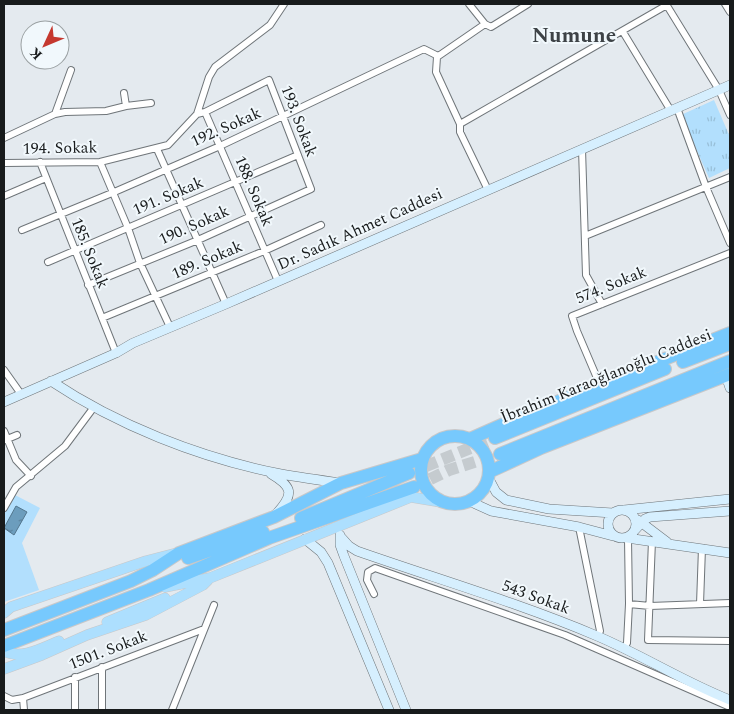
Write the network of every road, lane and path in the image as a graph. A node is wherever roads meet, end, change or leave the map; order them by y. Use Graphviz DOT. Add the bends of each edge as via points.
graph roads {
  1 [pos="284,4"];
  2 [pos="469,4"];
  3 [pos="528,4"];
  4 [pos="666,4"];
  5 [pos="725,4"];
  6 [pos="730,12"];
  7 [pos="485,24"];
  8 [pos="623,32"];
  9 [pos="438,56"];
  10 [pos="71,70"];
  11 [pos="730,85"];
  12 [pos="719,90"];
  13 [pos="124,93"];
  14 [pos="151,104"];
  15 [pos="126,106"];
  16 [pos="674,110"];
  17 [pos="205,112"];
  18 [pos="55,114"];
  19 [pos="197,114"];
  20 [pos="730,115"];
  21 [pos="283,116"];
  22 [pos="460,124"];
  23 [pos="4,138"];
  24 [pos="220,146"];
  25 [pos="157,148"];
  26 [pos="582,149"];
  27 [pos="298,155"];
  28 [pos="40,162"];
  29 [pos="100,162"];
  30 [pos="4,163"];
  31 [pos="166,169"];
  32 [pos="730,177"];
  33 [pos="46,178"];
  34 [pos="236,182"];
  35 [pos="706,187"];
  36 [pos="311,189"];
  37 [pos="488,190"];
  38 [pos="112,193"];
  39 [pos="4,196"];
  40 [pos="181,204"];
  41 [pos="60,214"];
  42 [pos="250,215"];
  43 [pos="321,225"];
  44 [pos="128,228"];
  45 [pos="22,230"];
  46 [pos="584,236"];
  47 [pos="198,240"];
  48 [pos="730,243"];
  49 [pos="75,251"];
  50 [pos="264,251"];
  51 [pos="730,253"];
  52 [pos="48,262"];
  53 [pos="140,263"];
  54 [pos="211,273"];
  55 [pos="278,281"];
  56 [pos="88,285"];
  57 [pos="155,296"];
  58 [pos="226,304"];
  59 [pos="602,304"];
  60 [pos="102,318"];
  61 [pos="170,327"];
  62 [pos="730,333"];
  63 [pos="730,344"];
  64 [pos="116,352"];
  65 [pos="730,361"];
  66 [pos="4,370"];
  67 [pos="729,379"];
  68 [pos="51,381"];
  69 [pos="600,385"];
  70 [pos="21,394"];
  71 [pos="4,402"];
  72 [pos="94,407"];
  73 [pos="4,431"];
  74 [pos="17,435"];
  75 [pos="495,438"];
  76 [pos="470,439"];
  77 [pos="5,440"];
  78 [pos="500,454"];
  79 [pos="422,459"];
  80 [pos="264,470"];
  81 [pos="409,473"];
  82 [pos="489,475"];
  83 [pos="31,476"];
  84 [pos="342,483"];
  85 [pos="414,487"];
  86 [pos="6,498"];
  87 [pos="730,499"];
  88 [pos="468,501"];
  89 [pos="447,503"];
  90 [pos="4,508"];
  91 [pos="624,510"];
  92 [pos="730,511"];
  93 [pos="613,513"];
  94 [pos="274,517"];
  95 [pos="637,524"];
  96 [pos="340,525"];
  97 [pos="579,527"];
  98 [pos="340,536"];
  99 [pos="614,536"];
  100 [pos="628,538"];
  101 [pos="305,539"];
  102 [pos="652,541"];
  103 [pos="670,544"];
  104 [pos="702,548"];
  105 [pos="730,553"];
  106 [pos="149,565"];
  107 [pos="210,578"];
  108 [pos="149,590"];
  109 [pos="374,594"];
  110 [pos="730,603"];
  111 [pos="629,604"];
  112 [pos="700,604"];
  113 [pos="214,605"];
  114 [pos="650,606"];
  115 [pos="4,613"];
  116 [pos="204,629"];
  117 [pos="4,630"];
  118 [pos="598,636"];
  119 [pos="730,641"];
  120 [pos="4,646"];
  121 [pos="624,649"];
  122 [pos="4,651"];
  123 [pos="102,667"];
  124 [pos="4,669"];
  125 [pos="75,677"];
  126 [pos="4,696"];
  127 [pos="23,698"];
  128 [pos="730,700"];
  129 [pos="730,707"];
  130 [pos="24,710"];
  131 [pos="75,710"];
  132 [pos="102,710"];
  133 [pos="172,710"];
  134 [pos="389,710"];
  135 [pos="406,710"];
  1 -- 19 [label="street, 194. Sokak" via="270,25 215,68"];
  2 -- 7 [label="street"];
  3 -- 7 [label="street" via="491,27"];
  4 -- 8 [label="street"];
  4 -- 12 [label="street"];
  5 -- 6 [label="street"];
  7 -- 9 [label="street"];
  8 -- 16 [label="street"];
  8 -- 22 [label="street"];
  9 -- 21 [label="street, 192. Sokak" via="424,49"];
  9 -- 22 [label="street" via="436,72"];
  10 -- 18 [label="street"];
  11 -- 12 [label="street, Dr. Sadık Ahmet Caddesi"];
  12 -- 16 [label="street, Dr. Sadık Ahmet Caddesi"];
  12 -- 20 [label="street"];
  13 -- 15 [label="street"];
  14 -- 15 [label="street"];
  15 -- 18 [label="street" via="106,111"];
  16 -- 26 [label="street, Dr. Sadık Ahmet Caddesi"];
  16 -- 35 [label="street"];
  17 -- 19 [label="street, 193. Sokak"];
  17 -- 21 [label="street, 193. Sokak" via="269,80"];
  17 -- 24 [label="street, 188. Sokak"];
  18 -- 23 [label="street"];
  19 -- 25 [label="street, 194. Sokak" via="168,145"];
  21 -- 24 [label="street, 192. Sokak"];
  21 -- 27 [label="street, 193. Sokak"];
  22 -- 37 [label="street" via="460,132"];
  24 -- 31 [label="street, 192. Sokak"];
  24 -- 34 [label="street, 188. Sokak"];
  25 -- 29 [label="street, 194. Sokak"];
  25 -- 31 [label="street"];
  26 -- 37 [label="street, Dr. Sadık Ahmet Caddesi"];
  26 -- 46 [label="street"];
  27 -- 34 [label="street, 191. Sokak"];
  27 -- 36 [label="street, 193. Sokak"];
  28 -- 29 [label="street, 194. Sokak"];
  28 -- 30 [label="street, 194. Sokak"];
  28 -- 33 [label="street, 185. Sokak"];
  29 -- 38 [label="street"];
  31 -- 38 [label="street, 192. Sokak"];
  31 -- 40 [label="street"];
  32 -- 35 [label="street"];
  33 -- 39 [label="street"];
  33 -- 41 [label="street, 185. Sokak"];
  34 -- 40 [label="street, 191. Sokak"];
  34 -- 42 [label="street, 188. Sokak"];
  35 -- 46 [label="street"];
  35 -- 48 [label="street"];
  36 -- 42 [label="street, 190. Sokak"];
  37 -- 55 [label="street, Dr. Sadık Ahmet Caddesi"];
  38 -- 41 [label="street, 192. Sokak"];
  38 -- 44 [label="street"];
  40 -- 44 [label="street, 191. Sokak"];
  40 -- 47 [label="street"];
  41 -- 45 [label="street, 192. Sokak"];
  41 -- 49 [label="street, 185. Sokak"];
  42 -- 47 [label="street, 190. Sokak"];
  42 -- 50 [label="street, 188. Sokak"];
  43 -- 50 [label="street, 189. Sokak"];
  44 -- 49 [label="street, 191. Sokak"];
  44 -- 53 [label="street"];
  46 -- 59 [label="street" via="586,275"];
  47 -- 53 [label="street, 190. Sokak"];
  47 -- 54 [label="street"];
  49 -- 52 [label="street, 191. Sokak"];
  49 -- 56 [label="street, 185. Sokak"];
  50 -- 54 [label="street, 189. Sokak"];
  50 -- 55 [label="street, 188. Sokak"];
  51 -- 59 [label="street, 574. Sokak"];
  53 -- 56 [label="street, 190. Sokak"];
  53 -- 57 [label="street"];
  54 -- 57 [label="street, 189. Sokak"];
  54 -- 58 [label="street"];
  55 -- 58 [label="street, Dr. Sadık Ahmet Caddesi"];
  56 -- 60 [label="street, 185. Sokak"];
  57 -- 60 [label="street, 189. Sokak"];
  57 -- 61 [label="street"];
  58 -- 61 [label="street, Dr. Sadık Ahmet Caddesi"];
  59 -- 69 [label="street, 574. Sokak" via="572,316"];
  60 -- 64 [label="street, 185. Sokak"];
  61 -- 64 [label="street, Dr. Sadık Ahmet Caddesi"];
  62 -- 69 [label="highway"];
  63 -- 75 [label="highway, İbrahim Karaoğlanoğlu Caddesi"];
  64 -- 68 [label="street, Dr. Sadık Ahmet Caddesi"];
  65 -- 78 [label="highway, İbrahim Karaoğlanoğlu Caddesi"];
  66 -- 70 [label="street"];
  67 -- 82 [label="highway" via="566,438"];
  68 -- 70 [label="street, Dr. Sadık Ahmet Caddesi"];
  68 -- 72 [label="street"];
  69 -- 76 [label="highway"];
  70 -- 71 [label="street, Dr. Sadık Ahmet Caddesi"];
  72 -- 80 [label="street" via="137,428 220,459"];
  72 -- 83 [label="street" via="65,446"];
  73 -- 77 [label="street"];
  74 -- 77 [label="street"];
  76 -- 79 [label="highway" via="458,436 436,441"];
  76 -- 82 [label="highway" via="484,453"];
  77 -- 83 [label="street" via="16,460"];
  79 -- 84 [label="highway"];
  79 -- 89 [label="highway" via="425,487 437,499"];
  80 -- 84 [label="street"];
  80 -- 94 [label="street" via="288,488 287,501"];
  81 -- 106 [label="highway" via="288,524"];
  82 -- 88 [label="highway" via="481,491"];
  82 -- 93 [label="street" via="496,492 506,500 549,509"];
  83 -- 86 [label="street"];
  84 -- 94 [label="highway"];
  85 -- 108 [label="highway" via="269,538"];
  86 -- 90 [label="street"];
  87 -- 91 [label="street"];
  88 -- 89 [label="highway"];
  88 -- 97 [label="street" via="491,511"];
  89 -- 96 [label="main road" via="411,497"];
  91 -- 93 [label="street"];
  91 -- 95 [label="street"];
  92 -- 95 [label="street" via="650,517"];
  93 -- 99 [label="street" via="608,519 608,528"];
  94 -- 106 [label="highway"];
  95 -- 100 [label="street"];
  95 -- 103 [label="street"];
  96 -- 98 [label="street"];
  96 -- 101 [label="main road"];
  97 -- 99 [label="street"];
  97 -- 118 [label="street" via="600,631"];
  98 -- 118 [label="street, 543 Sokak" via="357,551"];
  98 -- 135 [label="street" via="344,556"];
  99 -- 100 [label="street"];
  100 -- 102 [label="street"];
  100 -- 111 [label="street"];
  101 -- 107 [label="main road"];
  101 -- 134 [label="street" via="321,552 328,563"];
  102 -- 103 [label="street"];
  102 -- 114 [label="street"];
  103 -- 104 [label="street"];
  104 -- 105 [label="street"];
  104 -- 112 [label="street"];
  106 -- 115 [label="main road" via="11,606"];
  106 -- 117 [label="highway" via="131,581"];
  107 -- 108 [label="main road"];
  107 -- 122 [label="main road" via="20,655"];
  107 -- 124 [label="main road" via="203,585 146,615"];
  108 -- 120 [label="highway"];
  109 -- 129 [label="street" via="367,580 368,572 374,568 565,635"];
  110 -- 112 [label="street"];
  111 -- 114 [label="street"];
  111 -- 121 [label="street"];
  112 -- 114 [label="street"];
  113 -- 116 [label="street"];
  114 -- 119 [label="street" via="648,640"];
  116 -- 123 [label="street, 1501. Sokak"];
  116 -- 133 [label="street"];
  118 -- 121 [label="street, 543 Sokak"];
  121 -- 128 [label="street, 543 Sokak"];
  123 -- 125 [label="street, 1501. Sokak"];
  123 -- 132 [label="street"];
  125 -- 127 [label="street, 1501. Sokak"];
  125 -- 131 [label="street"];
  126 -- 127 [label="street" via="12,700"];
  127 -- 130 [label="street"];
}
